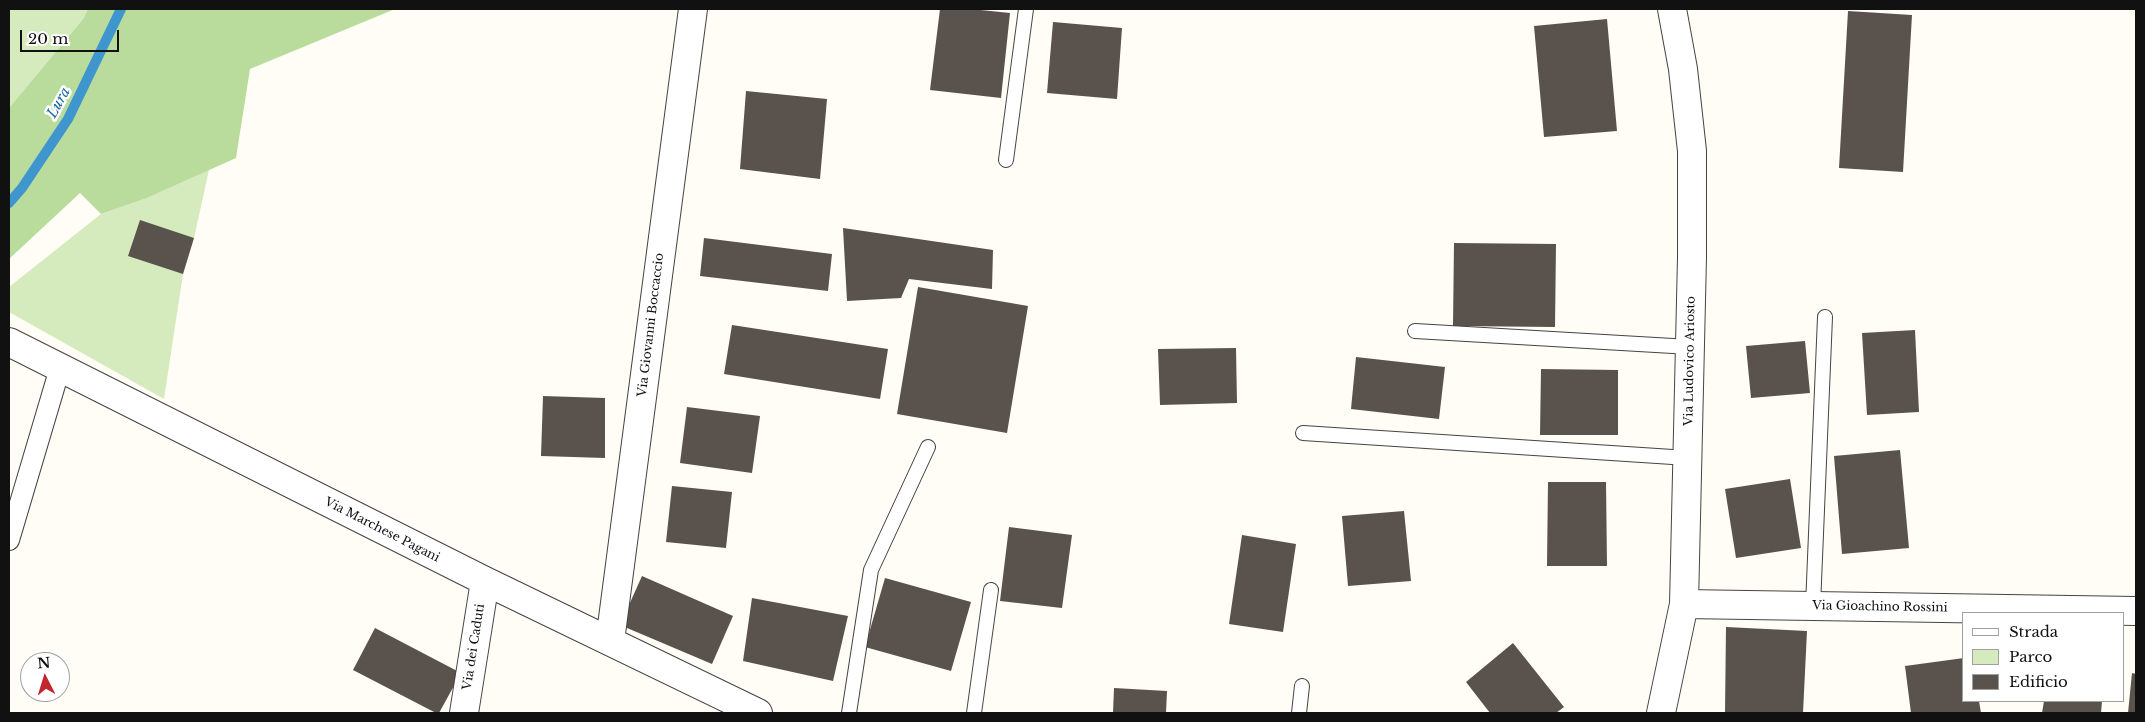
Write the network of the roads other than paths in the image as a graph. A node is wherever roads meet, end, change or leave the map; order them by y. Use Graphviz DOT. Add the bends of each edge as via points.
graph roads {
  1 [pos="693,9"];
  2 [pos="1026,9"];
  3 [pos="1672,9"];
  4 [pos="1006,160"];
  5 [pos="1825,317"];
  6 [pos="1415,331"];
  7 [pos="9,342"];
  8 [pos="1690,347"];
  9 [pos="60,368"];
  10 [pos="1303,433"];
  11 [pos="928,447"];
  12 [pos="1688,458"];
  13 [pos="9,540"];
  14 [pos="484,581"];
  15 [pos="991,590"];
  16 [pos="1684,604"];
  17 [pos="1813,606"];
  18 [pos="2136,611"];
  19 [pos="610,641"];
  20 [pos="1302,686"];
  21 [pos="746,710"];
  22 [pos="464,713"];
  23 [pos="849,713"];
  24 [pos="974,713"];
  25 [pos="1299,713"];
  26 [pos="1661,713"];
  1 -- 19 [label="street, Via Giovanni Boccaccio"];
  2 -- 4 [label="lane"];
  3 -- 8 [label="street, Via Ludovico Ariosto" via="1683,69 1692,151"];
  5 -- 17 [label="lane"];
  6 -- 8 [label="lane"];
  7 -- 9 [label="street, Via Marchese Pagani"];
  8 -- 12 [label="street, Via Ludovico Ariosto"];
  9 -- 13 [label="street"];
  9 -- 14 [label="street, Via Marchese Pagani"];
  10 -- 12 [label="lane"];
  11 -- 23 [label="lane" via="871,570"];
  12 -- 16 [label="street, Via Ludovico Ariosto"];
  14 -- 19 [label="street, Via Marchese Pagani"];
  14 -- 22 [label="street, Via dei Caduti"];
  15 -- 24 [label="lane"];
  16 -- 17 [label="street, Via Gioachino Rossini"];
  16 -- 26 [label="street, Via Ludovico Ariosto"];
  17 -- 18 [label="street, Via Gioachino Rossini"];
  19 -- 21 [label="street, Via Marchese Pagani"];
  20 -- 25 [label="lane"];
}
